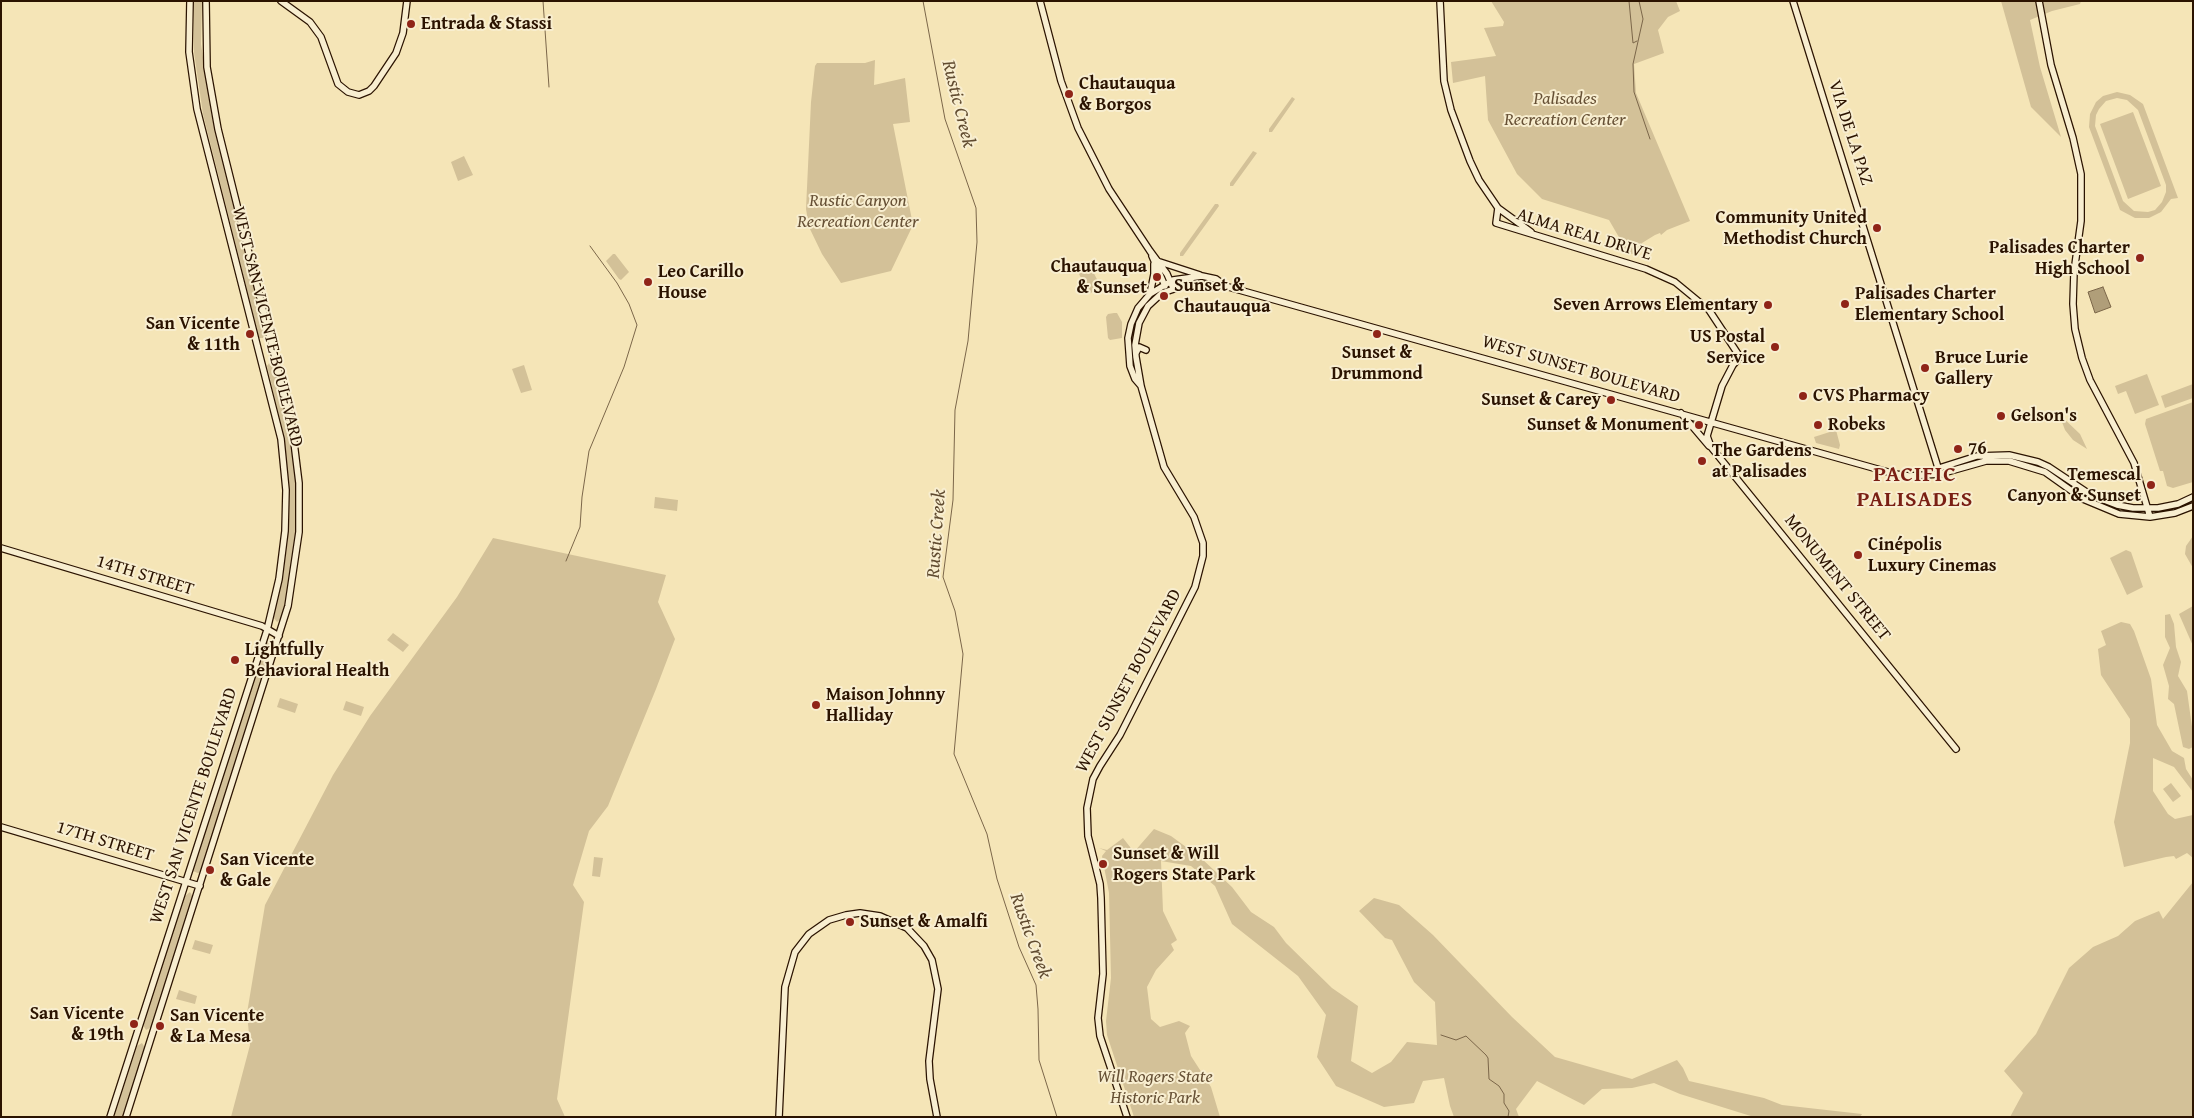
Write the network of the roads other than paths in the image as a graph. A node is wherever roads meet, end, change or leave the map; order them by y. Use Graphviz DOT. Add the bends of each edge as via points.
graph roads {
  1 [pos="190,1"];
  2 [pos="206,1"];
  3 [pos="407,1"];
  4 [pos="1040,1"];
  5 [pos="1440,1"];
  6 [pos="1793,1"];
  7 [pos="2039,1"];
  8 [pos="283,3"];
  9 [pos="1498,208"];
  10 [pos="1535,235"];
  11 [pos="1157,262"];
  12 [pos="1202,276"];
  13 [pos="1167,282"];
  14 [pos="1225,286"];
  15 [pos="1170,289"];
  16 [pos="1150,294"];
  17 [pos="1146,350"];
  18 [pos="1136,357"];
  19 [pos="1142,386"];
  20 [pos="1681,413"];
  21 [pos="1711,422"];
  22 [pos="1711,447"];
  23 [pos="1939,471"];
  24 [pos="2193,497"];
  25 [pos="2193,506"];
  26 [pos="2148,509"];
  27 [pos="2150,517"];
  28 [pos="1,548"];
  29 [pos="267,630"];
  30 [pos="279,636"];
  31 [pos="1956,749"];
  32 [pos="1,827"];
  33 [pos="186,882"];
  34 [pos="200,886"];
  35 [pos="110,1117"];
  36 [pos="126,1117"];
  37 [pos="779,1117"];
  38 [pos="937,1117"];
  39 [pos="1127,1117"];
  1 -- 29 [label="main road, WEST SAN VICENTE BOULEVARD" via="189,52 198,116 281,439 286,490 285,531 278,588"];
  2 -- 30 [label="main road" via="207,67 218,128 297,453 299,532 293,582"];
  3 -- 8 [label="main road" via="403,33 396,53 374,86 359,95 338,84 318,33 306,18"];
  4 -- 11 [label="main road" via="1060,81 1078,128 1109,189"];
  5 -- 9 [label="main road, ALMA REAL DRIVE" via="1444,81 1451,110 1479,180"];
  6 -- 23 [label="main road, VIA DE LA PAZ"];
  7 -- 26 [label="main road" via="2051,65 2081,174 2081,222 2074,272 2075,329 2090,380 2134,463"];
  9 -- 10 [label="main road"];
  9 -- 10 [label="main road, ALMA REAL DRIVE" via="1496,224"];
  10 -- 21 [label="main road, ALMA REAL DRIVE" via="1646,269 1675,282 1709,310 1740,357 1728,372"];
  11 -- 12 [label="main road"];
  11 -- 13 [label="main road"];
  11 -- 16 [label="main road"];
  12 -- 13 [label="main road, WEST SUNSET BOULEVARD"];
  12 -- 14 [label="main road, WEST SUNSET BOULEVARD" via="1216,279"];
  13 -- 15 [label="main road"];
  13 -- 16 [label="main road, WEST SUNSET BOULEVARD"];
  14 -- 15 [label="main road, WEST SUNSET BOULEVARD" via="1189,284"];
  14 -- 20 [label="main road, WEST SUNSET BOULEVARD"];
  15 -- 18 [label="main road, WEST SUNSET BOULEVARD" via="1155,298 1139,323"];
  16 -- 19 [label="main road, WEST SUNSET BOULEVARD" via="1138,308 1128,338 1130,366"];
  17 -- 18 [label="main road" via="1136,349"];
  18 -- 19 [label="main road, WEST SUNSET BOULEVARD"];
  19 -- 39 [label="main road, WEST SUNSET BOULEVARD" via="1164,467 1194,517 1203,543 1203,556 1195,587 1120,734 1100,766 1089,795 1088,836 1101,898 1103,974 1098,1018 1100,1036"];
  20 -- 21 [label="main road, WEST SUNSET BOULEVARD"];
  20 -- 22 [label="main road, MONUMENT STREET"];
  21 -- 22 [label="main road" via="1707,439"];
  21 -- 23 [label="main road, WEST SUNSET BOULEVARD" via="1895,474 1909,476"];
  22 -- 31 [label="main road, MONUMENT STREET"];
  23 -- 26 [label="main road, WEST SUNSET BOULEVARD" via="1976,456 1998,454 2018,457 2049,467 2103,500"];
  23 -- 27 [label="main road, WEST SUNSET BOULEVARD" via="1986,461 2022,464 2052,476 2083,499 2107,510"];
  24 -- 26 [label="main road, WEST SUNSET BOULEVARD" via="2178,504"];
  25 -- 27 [label="main road, WEST SUNSET BOULEVARD" via="2176,513"];
  26 -- 27 [label="main road"];
  28 -- 29 [label="main road, 14TH STREET"];
  29 -- 30 [label="main road, 14TH STREET"];
  29 -- 33 [label="main road, WEST SAN VICENTE BOULEVARD"];
  30 -- 34 [label="main road"];
  32 -- 33 [label="main road, 17TH STREET"];
  33 -- 34 [label="main road, 17TH STREET"];
  33 -- 35 [label="main road, WEST SAN VICENTE BOULEVARD"];
  34 -- 36 [label="main road"];
  37 -- 38 [label="main road" via="785,987 795,952 809,934 830,920 860,913 880,916 907,928 932,960 938,989 930,1079"];
}
